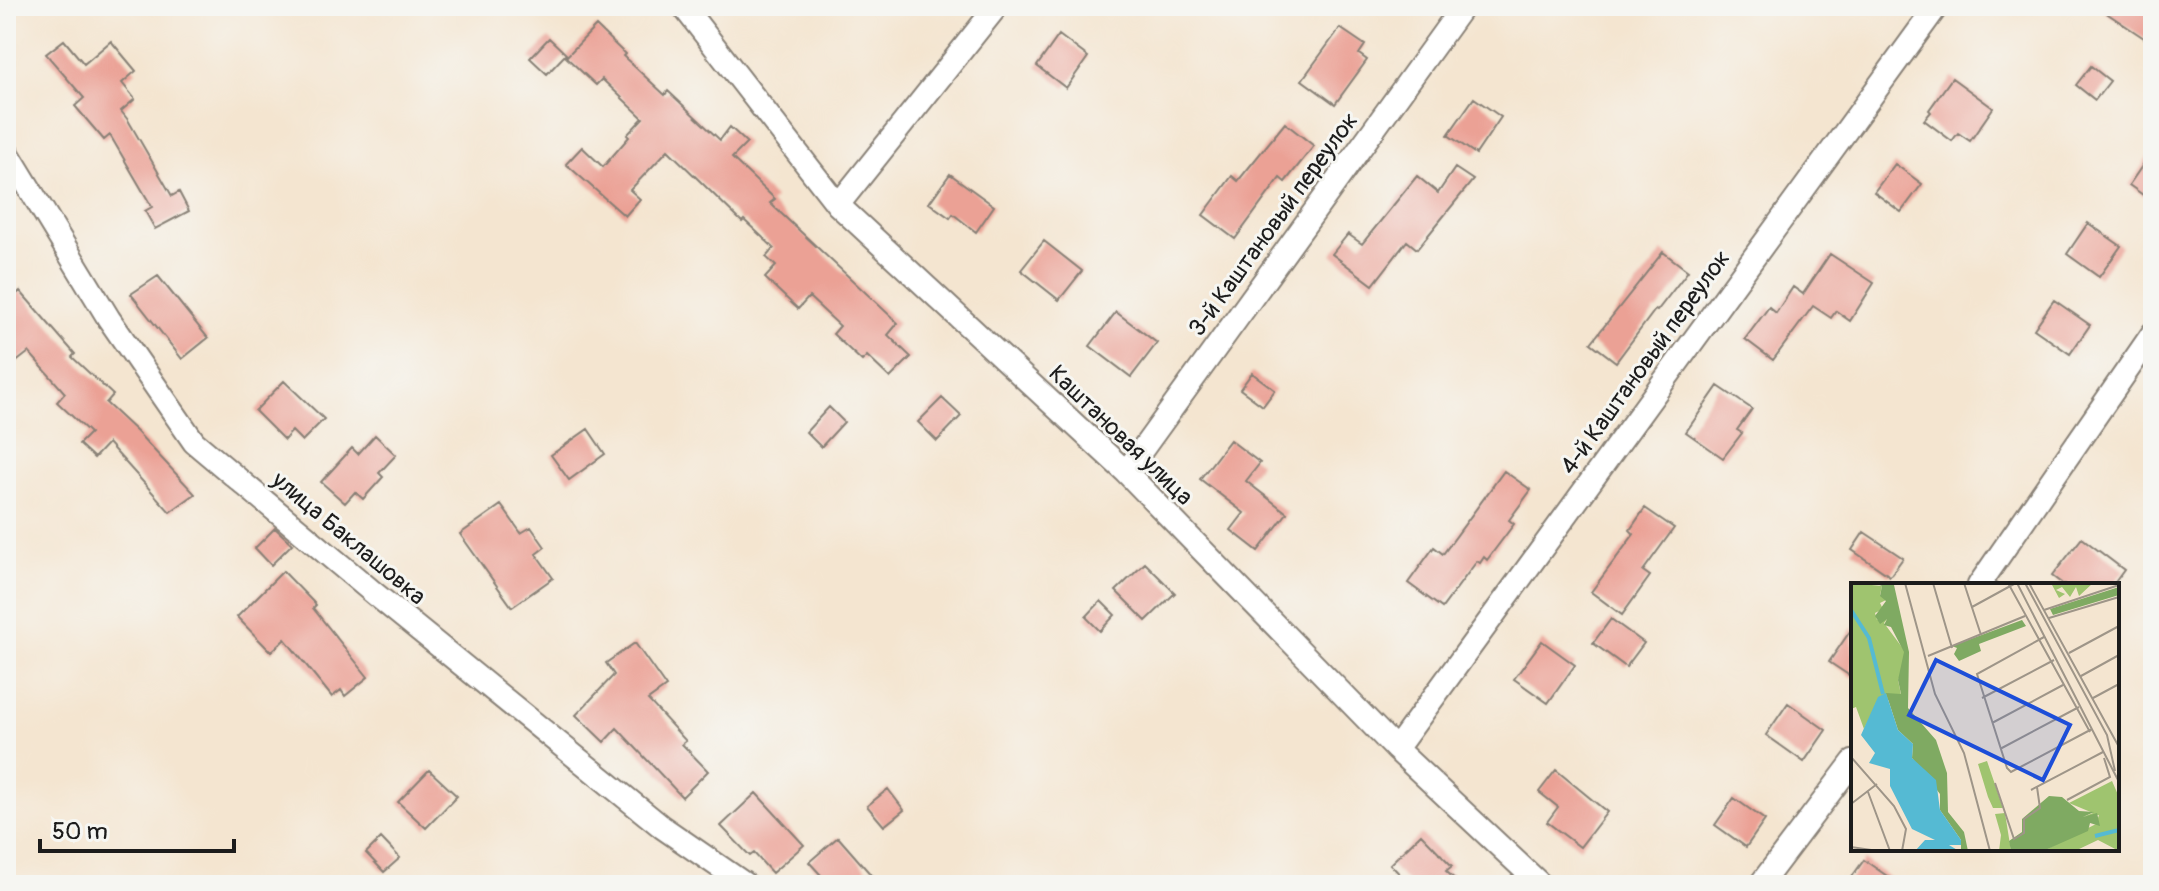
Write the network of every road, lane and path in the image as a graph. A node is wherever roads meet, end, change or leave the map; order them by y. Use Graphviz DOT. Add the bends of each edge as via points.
graph roads {
  1 [pos="683,6"];
  2 [pos="997,6"];
  3 [pos="1463,6"];
  4 [pos="1937,6"];
  5 [pos="6,150"];
  6 [pos="838,205"];
  7 [pos="2153,333"];
  8 [pos="1126,472"];
  9 [pos="1980,583"];
  10 [pos="1396,749"];
  11 [pos="1851,765"];
  12 [pos="746,885"];
  13 [pos="1541,885"];
  14 [pos="1760,885"];
  1 -- 6 [label="street, Каштановая улица"];
  2 -- 6 [label="street"];
  3 -- 8 [label="street, 3-й Каштановый переулок"];
  4 -- 10 [label="street, 4-й Каштановый переулок"];
  5 -- 12 [label="street, улица Баклашовка" via="109,319 194,442 650,817"];
  6 -- 8 [label="street, Каштановая улица"];
  7 -- 9 [label="street"];
  8 -- 10 [label="street, Каштановая улица"];
  10 -- 13 [label="street, Каштановая улица"];
  11 -- 14 [label="street"];
}
